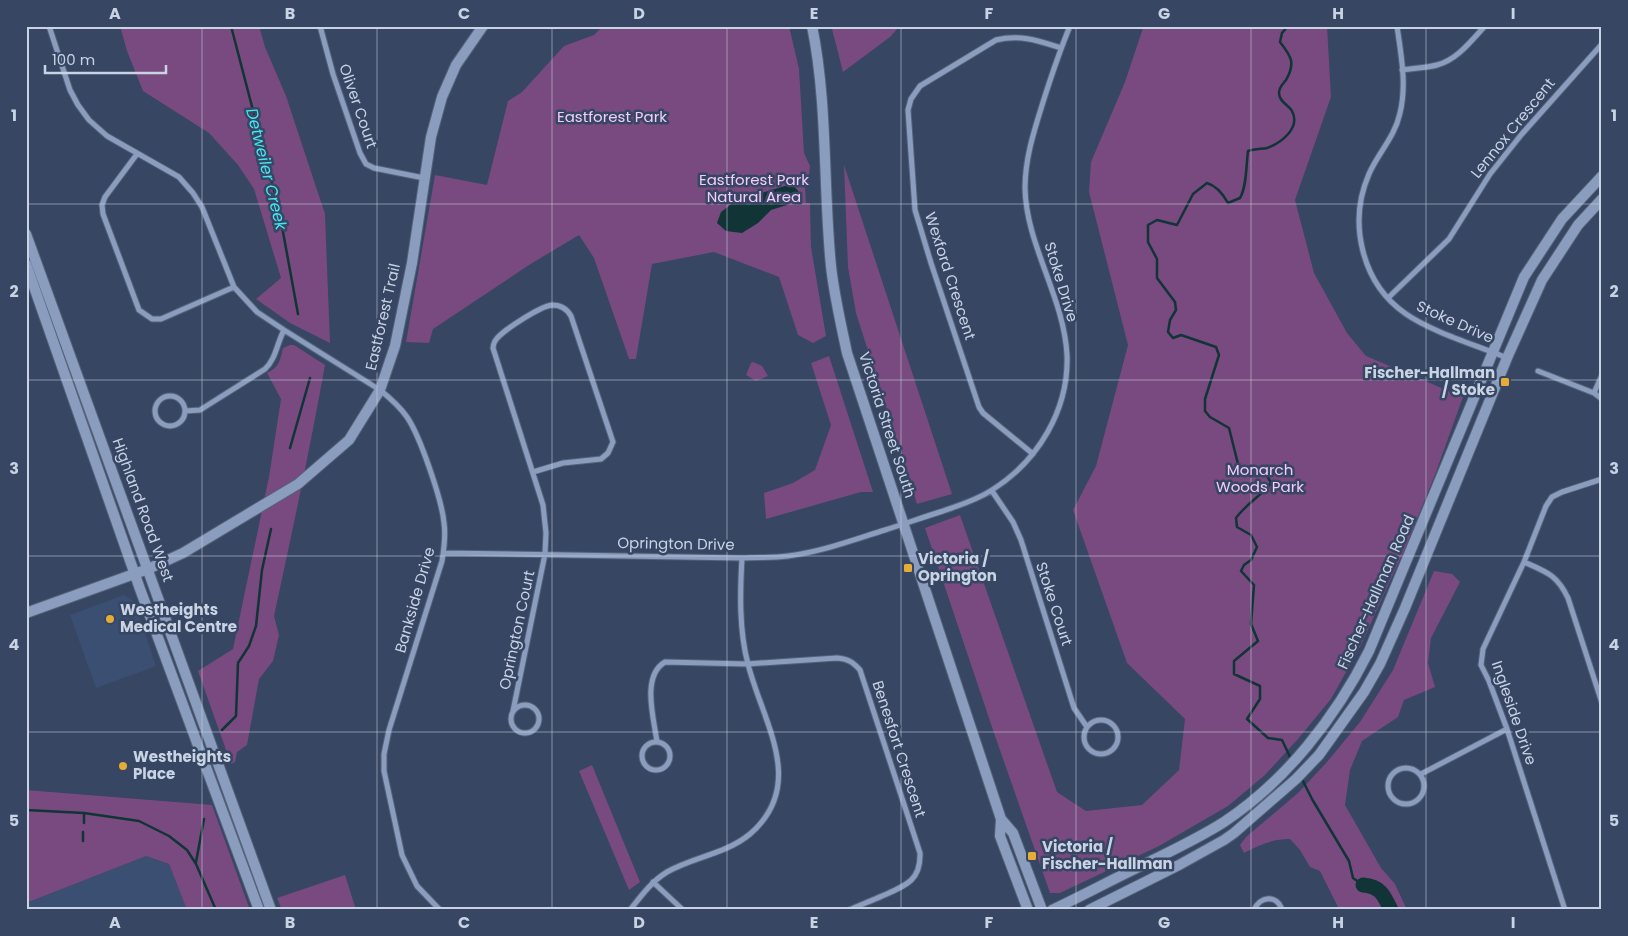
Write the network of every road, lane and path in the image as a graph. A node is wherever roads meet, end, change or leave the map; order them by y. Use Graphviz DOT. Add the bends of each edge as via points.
graph roads {
  1 [pos="49,26"];
  2 [pos="320,26"];
  3 [pos="812,26"];
  4 [pos="1070,26"];
  5 [pos="1397,26"];
  6 [pos="1485,26"];
  7 [pos="480,27"];
  8 [pos="1602,44"];
  9 [pos="1061,48"];
  10 [pos="1402,70"];
  11 [pos="138,154"];
  12 [pos="1602,176"];
  13 [pos="424,178"];
  14 [pos="1602,199"];
  15 [pos="26,234"];
  16 [pos="26,264"];
  17 [pos="234,287"];
  18 [pos="1388,298"];
  19 [pos="284,330"];
  20 [pos="1492,352"];
  21 [pos="1507,358"];
  22 [pos="1538,371"];
  23 [pos="1602,375"];
  24 [pos="380,390"];
  25 [pos="1594,393"];
  26 [pos="1602,399"];
  27 [pos="185,411"];
  28 [pos="1034,454"];
  29 [pos="533,472"];
  30 [pos="1602,478"];
  31 [pos="992,491"];
  32 [pos="904,524"];
  33 [pos="443,553"];
  34 [pos="545,554"];
  35 [pos="742,558"];
  36 [pos="1524,562"];
  37 [pos="148,569"];
  38 [pos="135,573"];
  39 [pos="26,613"];
  40 [pos="747,664"];
  41 [pos="1602,703"];
  42 [pos="513,711"];
  43 [pos="1087,727"];
  44 [pos="1507,729"];
  45 [pos="657,742"];
  46 [pos="1421,774"];
  47 [pos="1001,819"];
  48 [pos="653,882"];
  49 [pos="259,910"];
  50 [pos="271,910"];
  51 [pos="440,910"];
  52 [pos="630,910"];
  53 [pos="683,910"];
  54 [pos="849,910"];
  55 [pos="1028,910"];
  56 [pos="1042,910"];
  57 [pos="1052,910"];
  58 [pos="1089,910"];
  59 [pos="1254,910"];
  60 [pos="1282,910"];
  61 [pos="1565,910"];
  1 -- 11 [label="street, Bankside Drive" via="78,105 107,136"];
  2 -- 13 [label="street, Oliver Court" via="333,74 366,164"];
  3 -- 32 [label="main road, Victoria Street South" via="821,101 831,267 838,311 847,353"];
  4 -- 9 [label="street, Stoke Drive"];
  5 -- 10 [label="street, Stoke Drive"];
  6 -- 10 [label="street" via="1449,60 1438,65"];
  7 -- 13 [label="main road, Eastforest Trail" via="445,89 431,137"];
  8 -- 18 [label="street, Lennox Crescent" via="1532,121 1490,174 1450,239"];
  9 -- 28 [label="street, Stoke Drive" via="1028,153 1025,189 1030,224 1059,309 1067,356 1066,377 1054,422"];
  9 -- 28 [label="street, Wexford Crescent" via="1025,37 996,40 920,86 908,110 915,210 979,407"];
  10 -- 18 [label="street, Stoke Drive" via="1404,92 1400,115 1366,182 1359,220 1360,243 1368,268"];
  11 -- 17 [label="street, Bankside Drive" via="179,177 193,193 202,207"];
  11 -- 17 [label="street" via="102,205 138,310 152,319 160,319"];
  12 -- 20 [label="main road, Fischer-Hallman Road" via="1562,218 1524,277"];
  13 -- 24 [label="main road, Eastforest Trail" via="395,346"];
  14 -- 21 [label="main road, Fischer-Hallman Road" via="1578,224 1542,280"];
  15 -- 37 [label="main road, Highland Road West"];
  16 -- 38 [label="main road, Highland Road West"];
  17 -- 19 [label="street, Bankside Drive" via="258,312"];
  18 -- 20 [label="street, Stoke Drive" via="1405,314"];
  19 -- 24 [label="street, Bankside Drive"];
  19 -- 27 [label="street" via="271,364 265,369 200,410"];
  20 -- 21 [label="street, Stoke Drive"];
  20 -- 57 [label="main road, Fischer-Hallman Road" via="1369,651 1338,706 1311,741 1275,780 1224,821"];
  21 -- 58 [label="main road, Fischer-Hallman Road" via="1380,664 1352,710 1319,754 1282,792 1224,840"];
  22 -- 25 [label="street"];
  23 -- 25 [label="street"];
  24 -- 33 [label="street, Bankside Drive" via="407,417 417,437 442,508"];
  24 -- 37 [label="main road, Eastforest Trail" via="349,440 298,484 183,553"];
  25 -- 26 [label="street"];
  27 -- 27 [label="street" via="179,398 169,396 161,398 155,409 158,420 170,426 180,422"];
  28 -- 31 [label="street, Stoke Drive"];
  29 -- 29 [label="street, Oprington Court" via="563,463 600,459 608,453 612,442 571,316 568,311 551,305 506,331 495,340 492,348"];
  29 -- 34 [label="street, Oprington Court" via="543,504"];
  30 -- 36 [label="street, Ingleside Drive" via="1552,497"];
  31 -- 32 [label="street, Stoke Drive"];
  31 -- 43 [label="street, Stoke Court" via="1021,540 1074,708"];
  32 -- 35 [label="street, Oprington Drive" via="814,552"];
  32 -- 47 [label="main road, Victoria Street South"];
  33 -- 34 [label="street, Oprington Drive"];
  33 -- 51 [label="street, Bankside Drive" via="384,754 384,772 402,855 417,886"];
  34 -- 35 [label="street, Oprington Drive"];
  34 -- 42 [label="street, Oprington Court"];
  35 -- 40 [label="street" via="742,625"];
  36 -- 41 [label="street" via="1561,584"];
  36 -- 44 [label="street, Ingleside Drive" via="1483,649 1481,665"];
  37 -- 38 [label="main road, Eastforest Trail"];
  37 -- 50 [label="main road, Highland Road West"];
  38 -- 39 [label="main road, Eastforest Trail"];
  38 -- 49 [label="main road, Highland Road West"];
  40 -- 45 [label="street, Benesfort Crescent" via="671,661 656,668 651,691"];
  40 -- 48 [label="street" via="776,750 779,773 773,801 767,814 749,834 726,848 678,866"];
  40 -- 54 [label="street, Benesfort Crescent" via="846,659 860,670 920,861 917,873 904,887"];
  42 -- 42 [label="street, Oprington Court" via="511,722 519,732 530,733 538,726 536,709 523,705"];
  43 -- 43 [label="street, Stoke Court" via="1084,741 1092,751 1109,753 1116,746 1118,732 1113,724 1101,719"];
  44 -- 46 [label="street"];
  44 -- 61 [label="street, Ingleside Drive"];
  45 -- 45 [label="street" via="648,744 642,756 645,765 656,771 667,766 671,755 666,746"];
  46 -- 46 [label="street" via="1406,768 1395,772 1388,787 1393,799 1407,805 1419,800 1425,786"];
  47 -- 55 [label="main road, Victoria Street South" via="1000,836"];
  47 -- 56 [label="main road, Victoria Street South" via="1013,834"];
  48 -- 52 [label="street"];
  48 -- 53 [label="street"];
  59 -- 60 [label="street" via="1260,900 1270,898 1277,901"];
}
